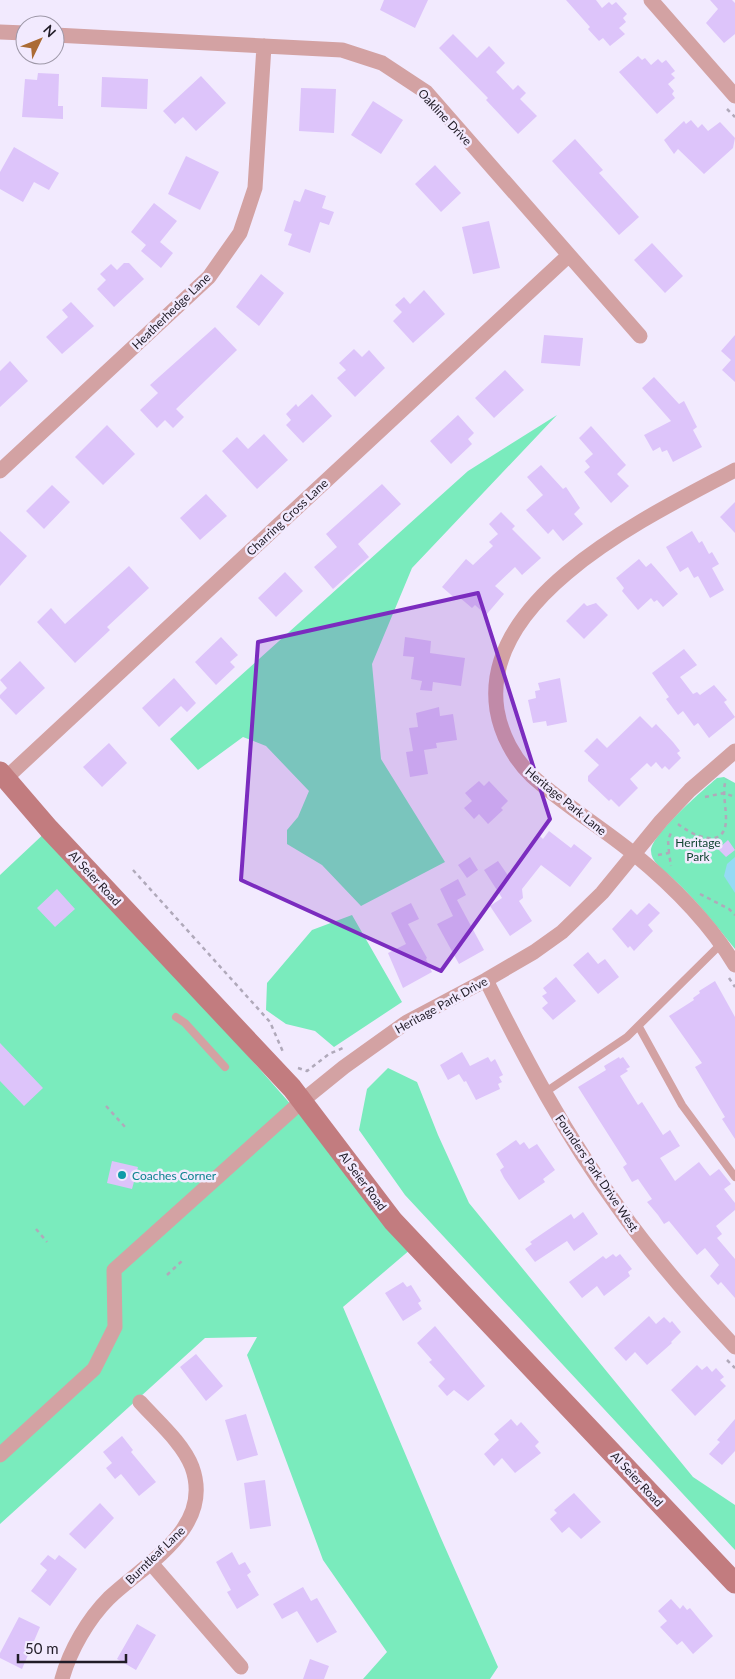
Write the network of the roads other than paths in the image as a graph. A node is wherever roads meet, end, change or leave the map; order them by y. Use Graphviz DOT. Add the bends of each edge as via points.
graph roads {
  1 [pos="651,0"];
  2 [pos="0,32"];
  3 [pos="15,33"];
  4 [pos="65,36"];
  5 [pos="264,46"];
  6 [pos="735,96"];
  7 [pos="568,256"];
  8 [pos="640,336"];
  9 [pos="735,470"];
  10 [pos="0,471"];
  11 [pos="732,761"];
  12 [pos="3,775"];
  13 [pos="633,853"];
  14 [pos="716,948"];
  15 [pos="735,965"];
  16 [pos="486,980"];
  17 [pos="176,1017"];
  18 [pos="639,1027"];
  19 [pos="225,1068"];
  20 [pos="544,1093"];
  21 [pos="302,1101"];
  22 [pos="735,1177"];
  23 [pos="735,1347"];
  24 [pos="140,1402"];
  25 [pos="0,1455"];
  26 [pos="150,1562"];
  27 [pos="735,1583"];
  28 [pos="241,1667"];
  29 [pos="62,1679"];
  1 -- 6 [label="street"];
  2 -- 3 [label="street"];
  4 -- 5 [label="street, Oakline Drive"];
  5 -- 7 [label="street, Oakline Drive" via="342,50 382,63 426,92"];
  5 -- 10 [label="street, Heatherhedge Lane" via="255,188 240,233 209,277"];
  7 -- 8 [label="street, Oakline Drive"];
  7 -- 12 [label="street, Charring Cross Lane"];
  9 -- 13 [label="street, Heritage Park Lane" via="645,517 581,561 529,611 513,633 498,674 496,700 499,720 521,765"];
  11 -- 13 [label="street, Heritage Park Drive" via="690,790"];
  12 -- 21 [label="street, Al Seier Road" via="49,829"];
  13 -- 14 [label="street, Heritage Park Lane" via="684,898"];
  13 -- 16 [label="street, Heritage Park Drive" via="602,893 562,932"];
  14 -- 15 [label="street, Heritage Park Lane"];
  14 -- 18 [label="lane"];
  16 -- 20 [label="street, Founders Park Drive West"];
  16 -- 21 [label="street, Heritage Park Drive" via="407,1022"];
  17 -- 19 [label="lane"];
  18 -- 20 [label="lane"];
  18 -- 22 [label="lane" via="682,1105"];
  20 -- 23 [label="street, Founders Park Drive West" via="618,1208 678,1284"];
  21 -- 25 [label="street, Heritage Park Drive" via="114,1270 115,1327 94,1369"];
  21 -- 27 [label="street, Al Seier Road" via="393,1221"];
  24 -- 26 [label="street, Burntleaf Lane" via="186,1455 197,1489 188,1523 176,1539"];
  26 -- 28 [label="street"];
  26 -- 29 [label="street, Burntleaf Lane" via="95,1614 72,1652"];
}
